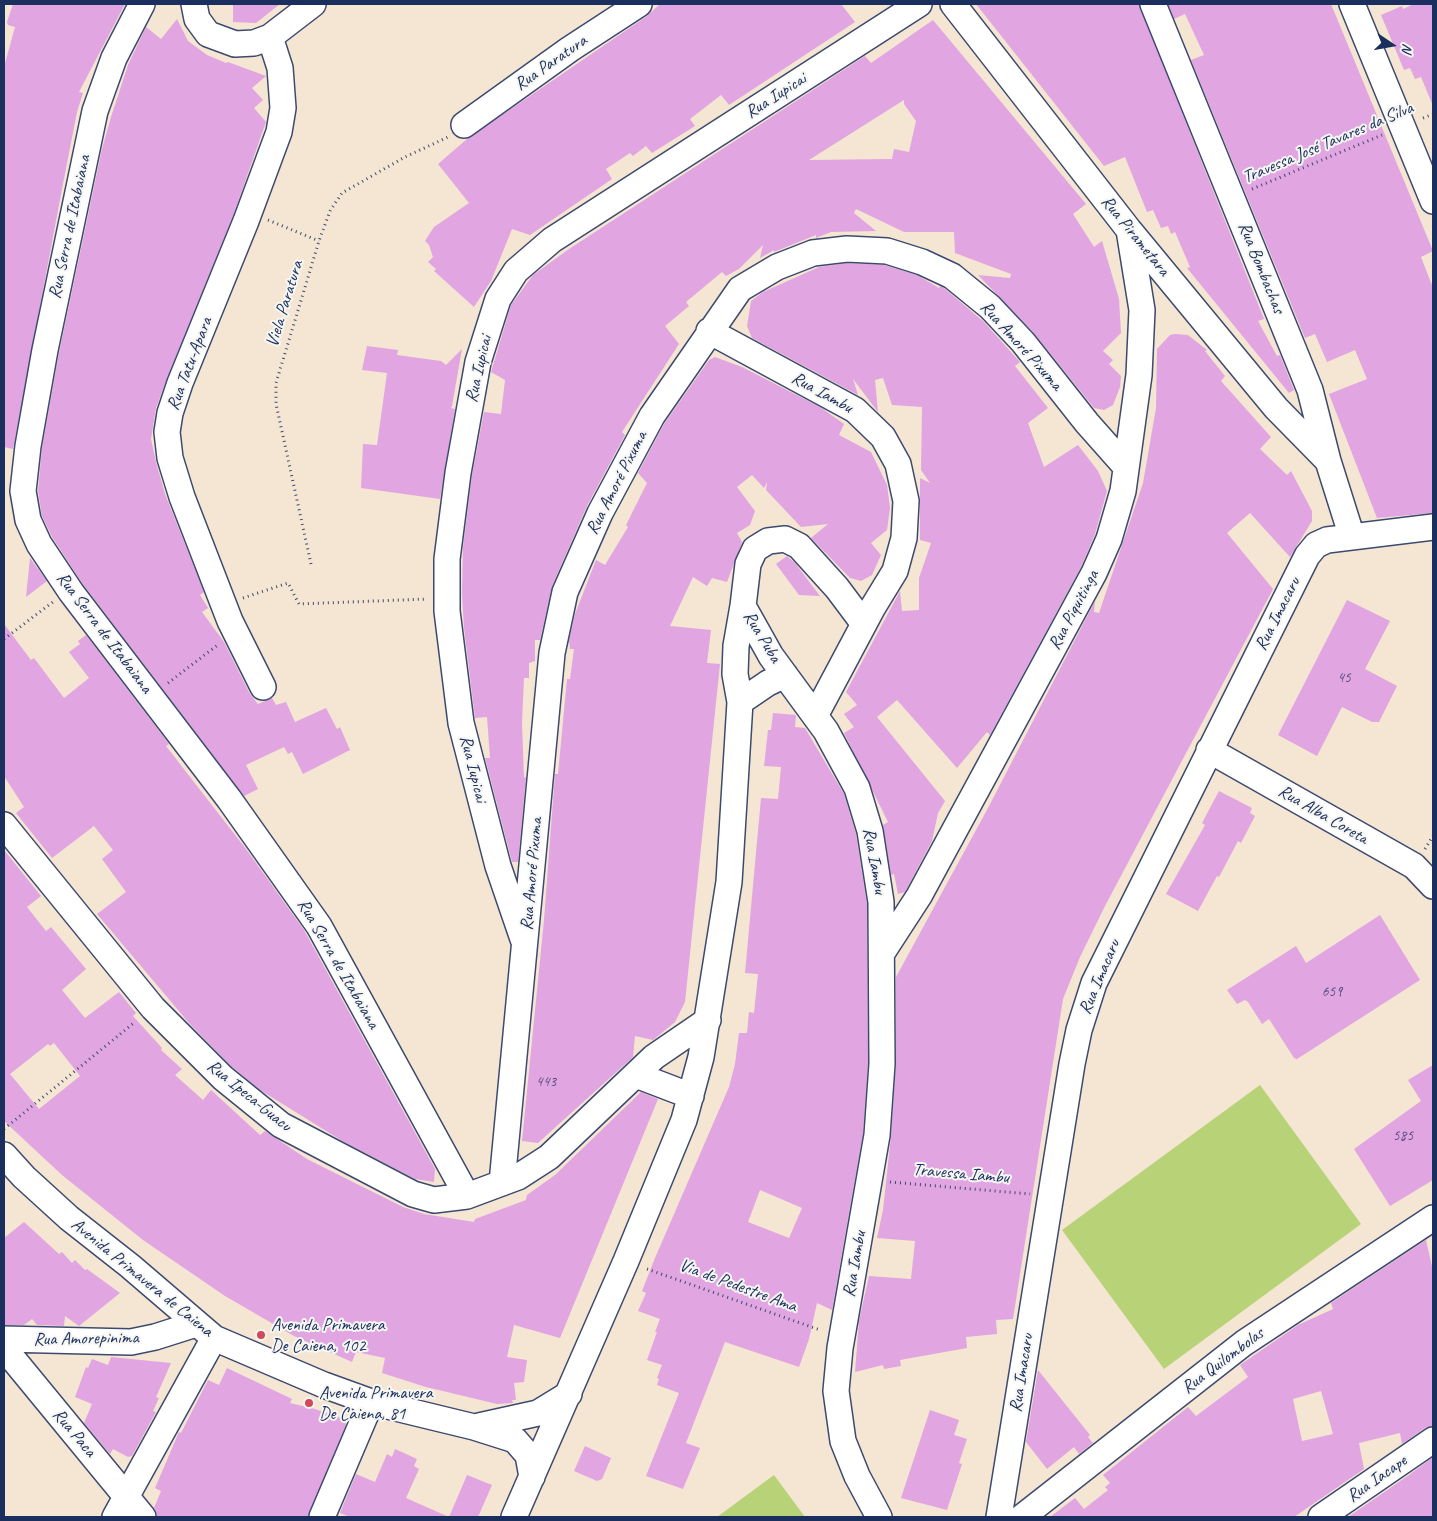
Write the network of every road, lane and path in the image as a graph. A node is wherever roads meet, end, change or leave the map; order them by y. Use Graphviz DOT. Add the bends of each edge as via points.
graph roads {
  1 [pos="142,4"];
  2 [pos="194,4"];
  3 [pos="313,4"];
  4 [pos="639,4"];
  5 [pos="919,4"];
  6 [pos="953,4"];
  7 [pos="1153,4"];
  8 [pos="1352,4"];
  9 [pos="270,38"];
  10 [pos="1433,114"];
  11 [pos="464,125"];
  12 [pos="1401,126"];
  13 [pos="1233,198"];
  14 [pos="1433,201"];
  15 [pos="249,213"];
  16 [pos="1130,230"];
  17 [pos="318,241"];
  18 [pos="709,331"];
  19 [pos="1328,460"];
  20 [pos="1126,467"];
  21 [pos="1433,527"];
  22 [pos="1352,537"];
  23 [pos="310,564"];
  24 [pos="70,589"];
  25 [pos="447,598"];
  26 [pos="223,604"];
  27 [pos="743,606"];
  28 [pos="864,624"];
  29 [pos="235,632"];
  30 [pos="4,640"];
  31 [pos="785,675"];
  32 [pos="263,687"];
  33 [pos="151,696"];
  34 [pos="740,702"];
  35 [pos="816,716"];
  36 [pos="1209,750"];
  37 [pos="4,825"];
  38 [pos="1433,886"];
  39 [pos="526,946"];
  40 [pos="882,953"];
  41 [pos="153,1008"];
  42 [pos="708,1020"];
  43 [pos="636,1075"];
  44 [pos="691,1096"];
  45 [pos="4,1129"];
  46 [pos="4,1155"];
  47 [pos="870,1181"];
  48 [pos="502,1183"];
  49 [pos="1051,1195"];
  50 [pos="467,1196"];
  51 [pos="1433,1218"];
  52 [pos="626,1261"];
  53 [pos="205,1331"];
  54 [pos="842,1338"];
  55 [pos="4,1339"];
  56 [pos="4,1348"];
  57 [pos="569,1394"];
  58 [pos="371,1402"];
  59 [pos="474,1427"];
  60 [pos="1433,1440"];
  61 [pos="532,1478"];
  62 [pos="126,1496"];
  63 [pos="114,1517"];
  64 [pos="143,1517"];
  65 [pos="322,1517"];
  66 [pos="514,1517"];
  67 [pos="879,1517"];
  68 [pos="999,1517"];
  69 [pos="1022,1517"];
  70 [pos="1321,1517"];
  1 -- 24 [label="street, Rua Serra de Itabaiana" via="114,58 94,111 28,446 23,491 28,520 39,544"];
  2 -- 9 [label="street" via="197,19 208,34 220,40 235,44"];
  3 -- 9 [label="street"];
  4 -- 11 [label="street, Rua Paratura"];
  5 -- 25 [label="street, Rua Iupicai" via="552,240 516,271 498,299 478,362 458,473"];
  6 -- 16 [label="street, Rua Pirametara"];
  7 -- 13 [label="street, Rua Bombachas"];
  8 -- 12 [label="street"];
  9 -- 15 [label="street, Rua Tatu-Apara" via="280,68 282,108 279,132"];
  10 -- 12 [label="path, Travessa José Tavares da Silva"];
  11 -- 17 [label="path, Viela Paratura" via="448,137 405,157 342,194 330,212"];
  12 -- 13 [label="path, Travessa José Tavares da Silva"];
  12 -- 14 [label="street"];
  13 -- 19 [label="street, Rua Bombachas" via="1310,390"];
  15 -- 17 [label="path"];
  15 -- 26 [label="street, Rua Tatu-Apara" via="180,383 167,432 170,458 182,497"];
  16 -- 19 [label="street, Rua Pirametara" via="1276,408"];
  16 -- 20 [label="street, Rua Piquitinga" via="1142,310 1139,375"];
  17 -- 23 [label="path, Viela Paratura" via="276,383 276,404"];
  18 -- 20 [label="street, Rua Amoré Pixuma" via="740,289 777,267 813,252 847,248 887,251 922,262 952,276 990,307"];
  18 -- 28 [label="street, Rua Iambu" via="855,410 883,437 898,464 906,502 904,538 895,571"];
  18 -- 39 [label="street, Rua Amoré Pixuma" via="652,416 600,513 566,592 552,653"];
  19 -- 22 [label="street, Rua Bombachas"];
  20 -- 40 [label="street, Rua Piquitinga" via="1123,491 1109,539 1094,572 919,896"];
  21 -- 22 [label="street, Rua Imacaru"];
  22 -- 36 [label="street, Rua Imacaru" via="1326,540 1316,545 1307,556"];
  24 -- 30 [label="path"];
  24 -- 33 [label="street, Rua Serra de Itabaiana"];
  25 -- 26 [label="path" via="299,604 288,583"];
  25 -- 39 [label="street, Rua Iupicai" via="461,723 498,866"];
  26 -- 29 [label="street, Rua Tatu-Apara"];
  27 -- 28 [label="street, Rua Puba" via="748,564 755,548 768,541 785,540 799,546"];
  27 -- 31 [label="street, Rua Puba"];
  27 -- 34 [label="street" via="735,674"];
  28 -- 35 [label="street, Rua Iambu"];
  29 -- 32 [label="street, Rua Tatu-Apara"];
  29 -- 33 [label="path"];
  31 -- 34 [label="street"];
  31 -- 35 [label="street, Rua Puba"];
  33 -- 50 [label="street, Rua Serra de Itabaiana" via="319,926"];
  34 -- 42 [label="street" via="729,882"];
  35 -- 40 [label="street, Rua Iambu" via="857,788 870,831 881,902"];
  36 -- 38 [label="street, Rua Alba Coreta" via="1414,866"];
  36 -- 49 [label="street, Rua Imacaru" via="1094,983 1072,1064"];
  37 -- 41 [label="street, Rua Ipeca-Guacu"];
  39 -- 48 [label="street, Rua Amoré Pixuma"];
  40 -- 47 [label="street, Rua Iambu" via="882,1064"];
  41 -- 45 [label="path"];
  41 -- 50 [label="street, Rua Ipeca-Guacu" via="222,1078 281,1125 413,1194 434,1200"];
  42 -- 43 [label="street, Rua Ipeca-Guacu" via="654,1057"];
  42 -- 44 [label="street"];
  43 -- 44 [label="street"];
  43 -- 48 [label="street, Rua Ipeca-Guacu" via="549,1157"];
  44 -- 52 [label="street"];
  46 -- 53 [label="street, Avenida Primavera de Caiena" via="68,1218"];
  47 -- 49 [label="path, Travessa Iambu"];
  47 -- 54 [label="street, Rua Iambu"];
  48 -- 50 [label="street, Rua Ipeca-Guacu"];
  49 -- 68 [label="street, Rua Imacaru"];
  51 -- 69 [label="street, Rua Quilombolas" via="1244,1344"];
  52 -- 54 [label="path, Via de Pedestre Ama"];
  52 -- 57 [label="street"];
  53 -- 55 [label="street, Rua Amorepinima" via="131,1342"];
  53 -- 58 [label="street, Avenida Primavera de Caiena" via="324,1385"];
  53 -- 62 [label="street"];
  54 -- 67 [label="street, Rua Iambu" via="836,1391 838,1417 847,1450"];
  56 -- 62 [label="street, Rua Paca"];
  57 -- 59 [label="street" via="538,1413"];
  57 -- 61 [label="street"];
  58 -- 59 [label="street, Avenida Primavera de Caiena"];
  58 -- 65 [label="street"];
  59 -- 61 [label="street, Avenida Primavera de Caiena" via="515,1440 528,1455"];
  60 -- 70 [label="street, Rua Iacape"];
  61 -- 66 [label="street"];
  62 -- 63 [label="street"];
  62 -- 64 [label="street, Rua Paca"];
}
